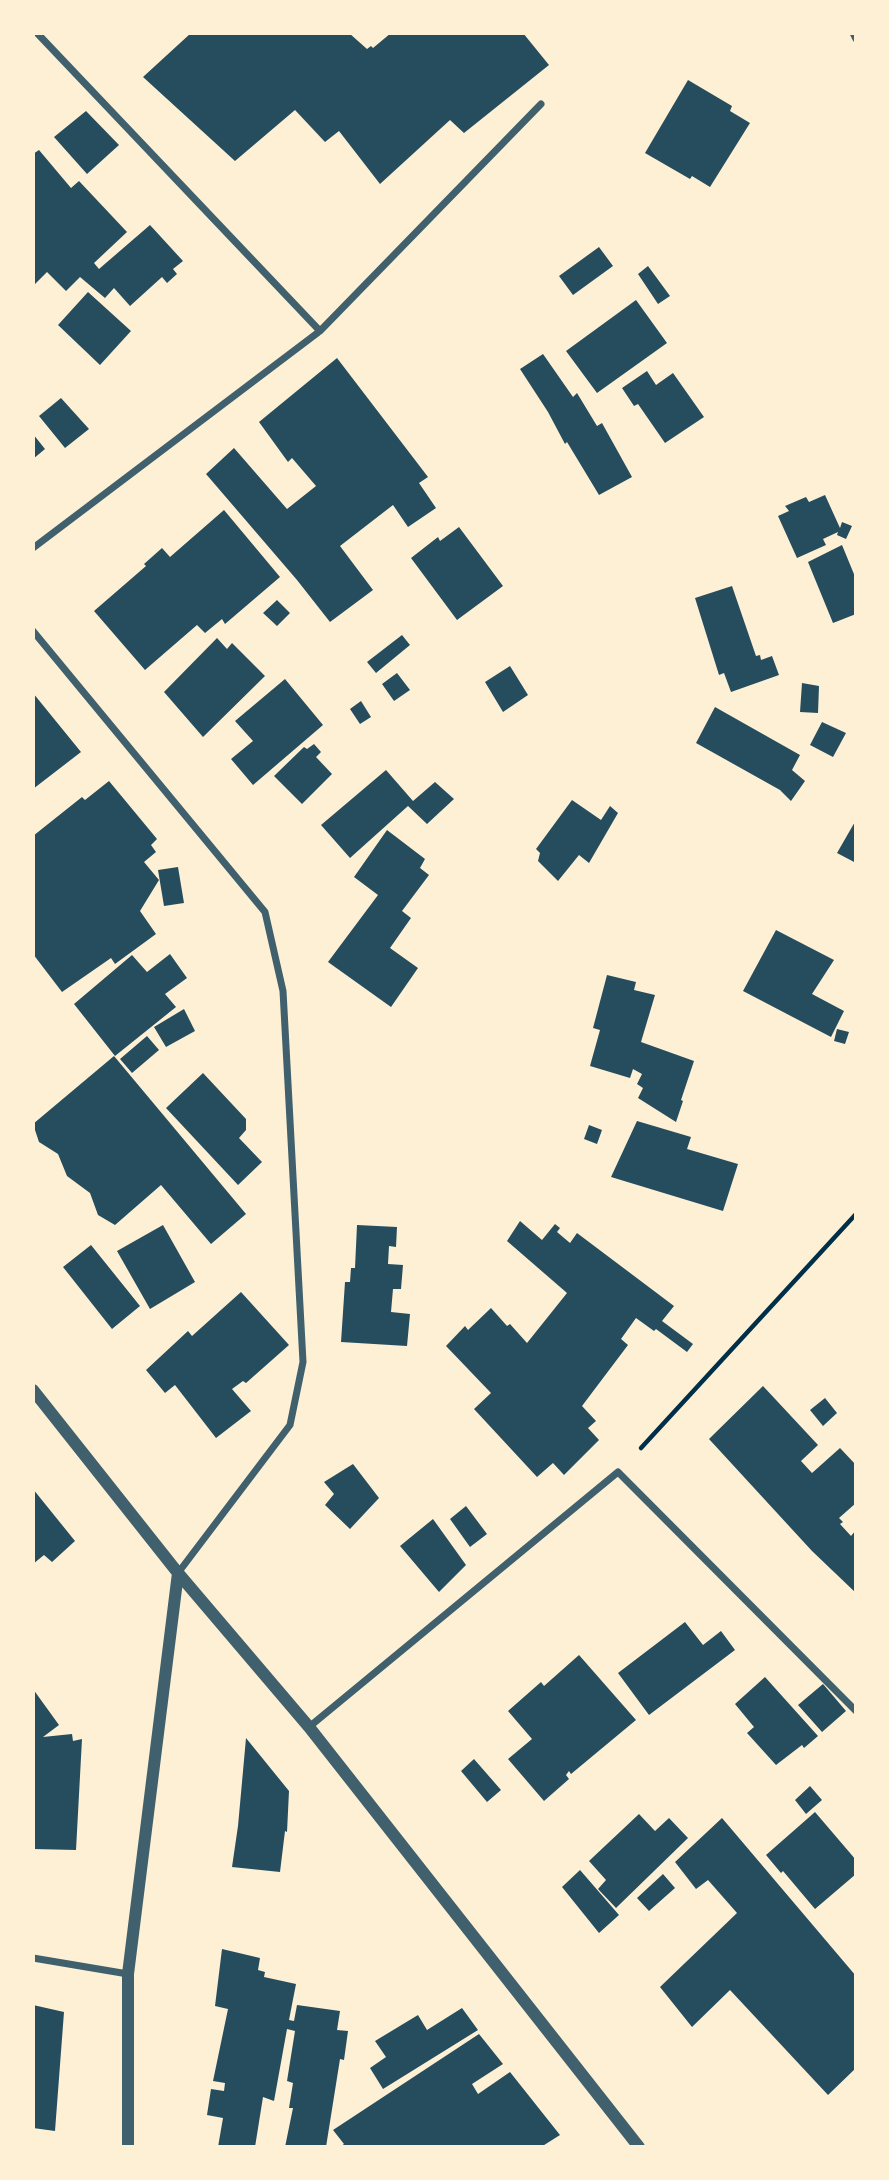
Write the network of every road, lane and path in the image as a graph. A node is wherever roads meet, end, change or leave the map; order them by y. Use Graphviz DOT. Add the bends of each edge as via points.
graph roads {
  1 [pos="37,33"];
  2 [pos="853,33"];
  3 [pos="856,40"];
  4 [pos="541,104"];
  5 [pos="320,331"];
  6 [pos="33,548"];
  7 [pos="33,631"];
  8 [pos="856,1214"];
  9 [pos="33,1391"];
  10 [pos="618,1472"];
  11 [pos="178,1573"];
  12 [pos="856,1711"];
  13 [pos="309,1727"];
  14 [pos="33,1958"];
  15 [pos="128,1974"];
  16 [pos="128,2147"];
  17 [pos="639,2147"];
  1 -- 5 [label="street"];
  2 -- 3 [label="street"];
  4 -- 5 [label="street"];
  5 -- 6 [label="street"];
  7 -- 11 [label="street" via="265,912 283,992 303,1362 290,1425"];
  8 -- 10 [label="path"];
  9 -- 11 [label="street"];
  10 -- 12 [label="street"];
  10 -- 13 [label="street"];
  11 -- 13 [label="street"];
  11 -- 15 [label="street"];
  13 -- 17 [label="street"];
  14 -- 15 [label="street"];
  15 -- 16 [label="street"];
}
